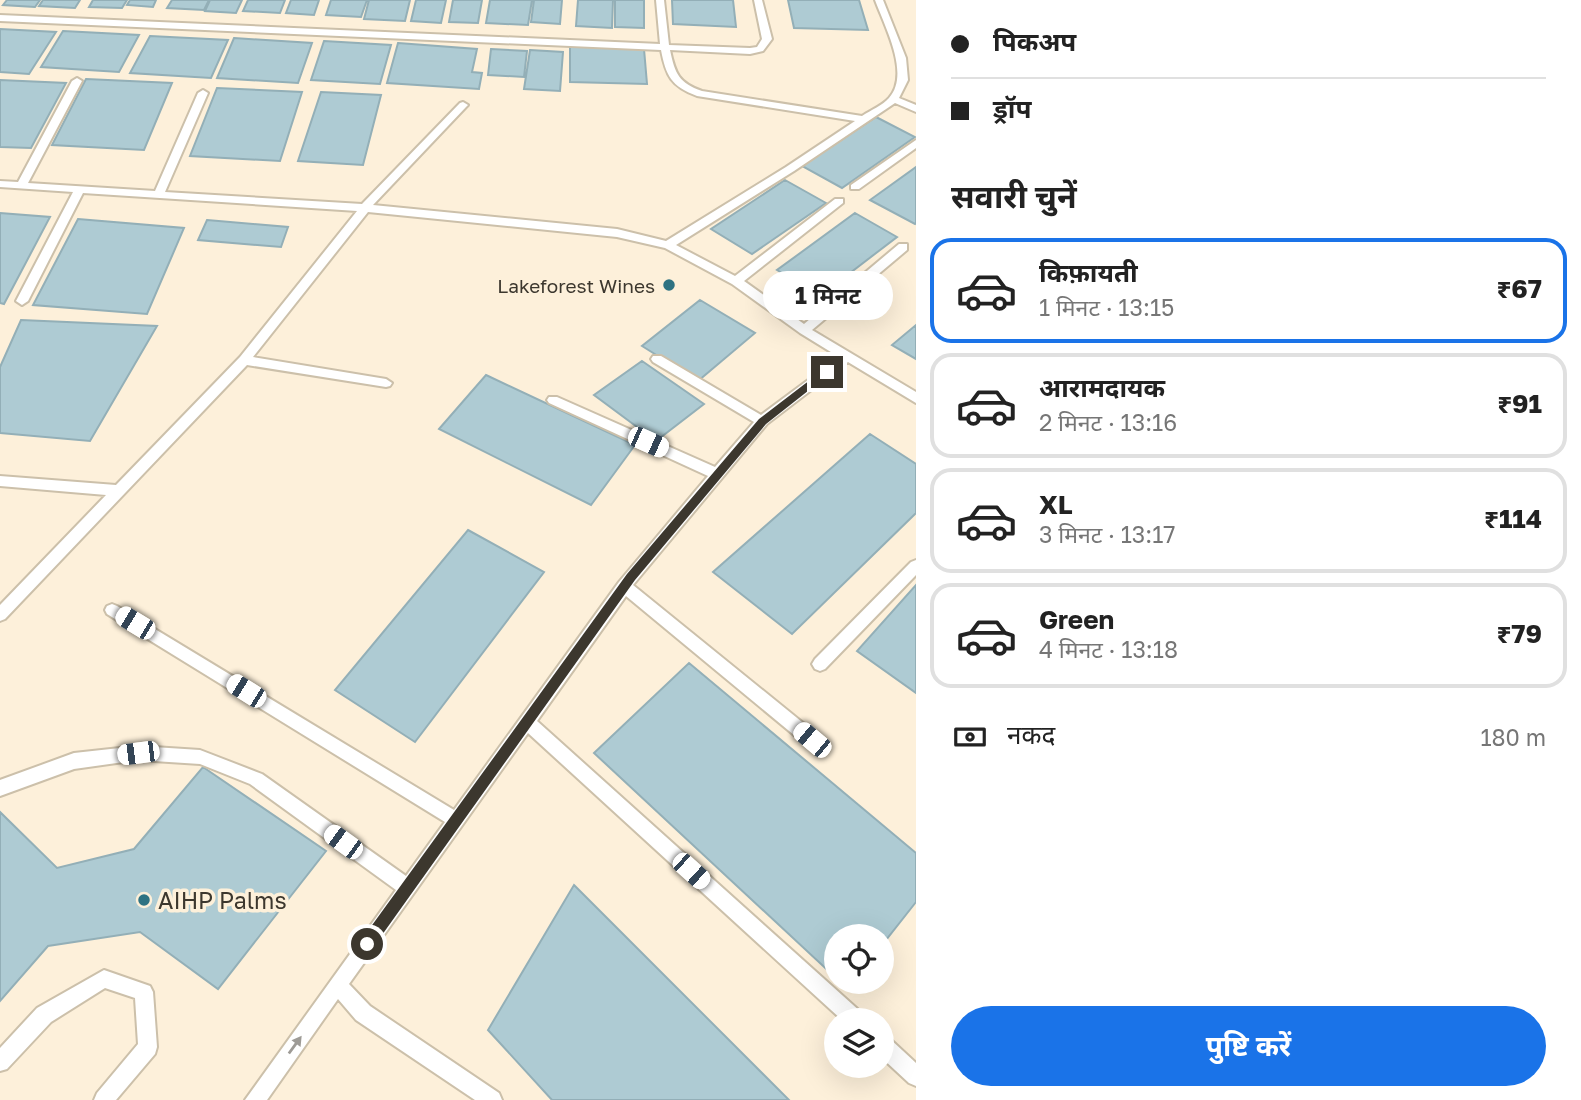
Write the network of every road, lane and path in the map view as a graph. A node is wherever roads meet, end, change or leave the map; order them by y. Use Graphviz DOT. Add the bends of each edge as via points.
graph roads {
  1 [pos="660,0"];
  2 [pos="758,0"];
  3 [pos="879,0"];
  4 [pos="0,18"];
  5 [pos="665,46"];
  6 [pos="78,81"];
  7 [pos="203,93"];
  8 [pos="894,99"];
  9 [pos="463,105"];
  10 [pos="916,109"];
  11 [pos="863,119"];
  12 [pos="916,143"];
  13 [pos="0,184"];
  14 [pos="21,186"];
  15 [pos="855,187"];
  16 [pos="79,190"];
  17 [pos="158,195"];
  18 [pos="839,201"];
  19 [pos="365,208"];
  20 [pos="668,245"];
  21 [pos="903,247"];
  22 [pos="736,281"];
  23 [pos="22,301"];
  24 [pos="804,330"];
  25 [pos="848,356"];
  26 [pos="657,359"];
  27 [pos="244,360"];
  28 [pos="386,383"];
  29 [pos="916,398"];
  30 [pos="553,400"];
  31 [pos="762,421"];
  32 [pos="717,474"];
  33 [pos="0,481"];
  34 [pos="121,491"];
  35 [pos="916,566"];
  36 [pos="624,586"];
  37 [pos="113,610"];
  38 [pos="0,615"];
  39 [pos="820,664"];
  40 [pos="527,722"];
  41 [pos="812,740"];
  42 [pos="0,788"];
  43 [pos="456,820"];
  44 [pos="407,888"];
  45 [pos="338,985"];
  46 [pos="842,1008"];
  47 [pos="894,1056"];
  48 [pos="0,1062"];
  49 [pos="916,1076"];
  50 [pos="104,1100"];
  51 [pos="255,1100"];
  52 [pos="492,1100"];
  1 -- 5 [label="lane"];
  2 -- 5 [label="lane" via="766,39 760,49"];
  3 -- 8 [label="lane" via="901,58 903,80"];
  4 -- 5 [label="lane"];
  5 -- 11 [label="lane" via="673,76 681,86 700,94"];
  6 -- 14 [label="lane"];
  7 -- 17 [label="lane"];
  8 -- 10 [label="lane"];
  8 -- 11 [label="lane"];
  9 -- 19 [label="lane"];
  11 -- 20 [label="lane"];
  12 -- 15 [label="lane"];
  13 -- 14 [label="lane"];
  14 -- 16 [label="lane"];
  16 -- 17 [label="lane"];
  16 -- 23 [label="lane"];
  17 -- 19 [label="lane"];
  18 -- 22 [label="lane"];
  19 -- 20 [label="lane" via="617,233"];
  19 -- 27 [label="lane"];
  20 -- 22 [label="lane"];
  21 -- 24 [label="lane"];
  22 -- 24 [label="lane"];
  24 -- 25 [label="lane"];
  25 -- 29 [label="lane"];
  25 -- 31 [label="lane"];
  26 -- 31 [label="lane"];
  27 -- 28 [label="lane"];
  27 -- 34 [label="lane"];
  30 -- 32 [label="lane"];
  31 -- 32 [label="lane"];
  32 -- 36 [label="lane"];
  33 -- 34 [label="lane"];
  34 -- 38 [label="lane"];
  35 -- 39 [label="lane"];
  36 -- 40 [label="lane"];
  36 -- 41 [label="lane"];
  37 -- 43 [label="lane"];
  40 -- 43 [label="lane"];
  40 -- 46 [label="lane"];
  42 -- 44 [label="lane" via="74,761 138,753 200,757 256,779"];
  43 -- 44 [label="lane"];
  44 -- 45 [label="lane"];
  51 -- 45 [label="lane, one-way"];
  45 -- 52 [label="lane" via="363,1013"];
  47 -- 49 [label="lane"];
  48 -- 50 [label="lane" via="44,1014 104,979 144,992 148,1047"];
}
